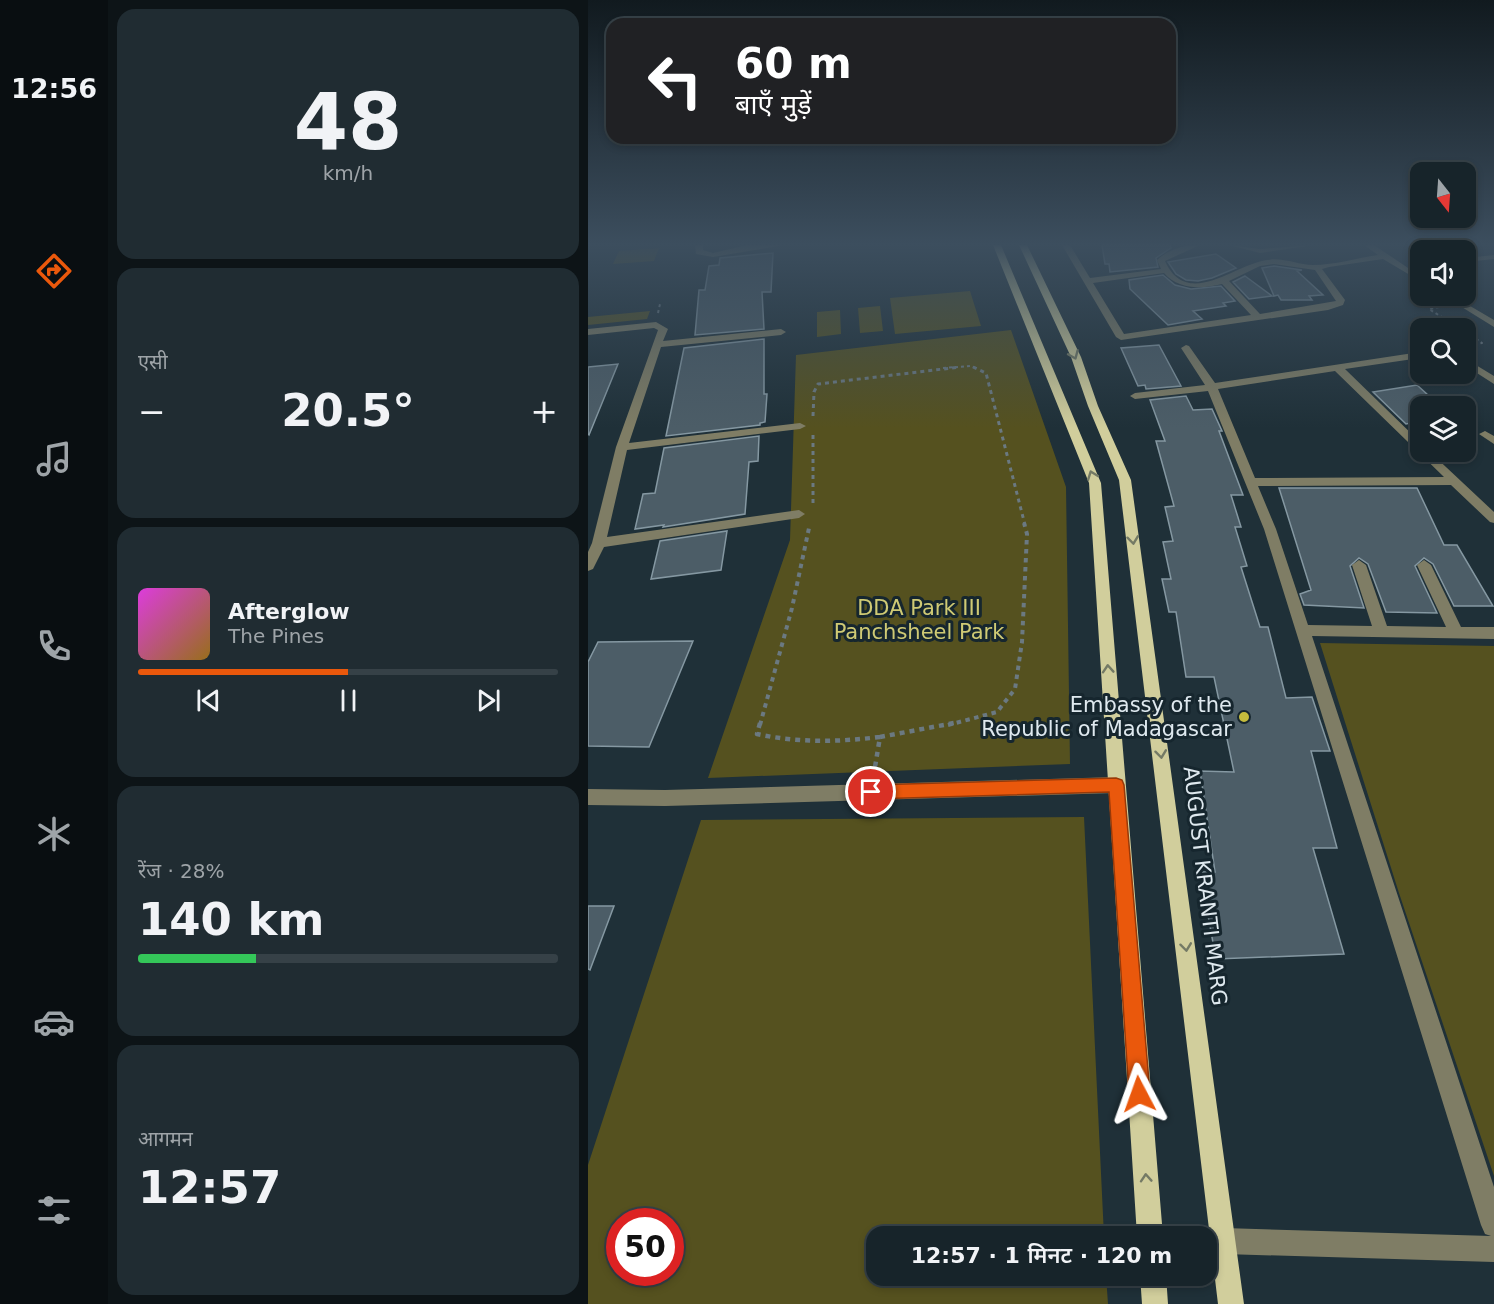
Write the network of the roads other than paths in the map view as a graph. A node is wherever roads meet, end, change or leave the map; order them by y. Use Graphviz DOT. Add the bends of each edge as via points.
graph roads {
  1 [pos="1021,306"];
  2 [pos="1052,306"];
  3 [pos="1102,306"];
  4 [pos="1247,306"];
  5 [pos="1331,306"];
  6 [pos="1464,306"];
  7 [pos="1258,317"];
  8 [pos="1494,324"];
  9 [pos="588,332"];
  10 [pos="781,332"];
  11 [pos="656,345"];
  12 [pos="1186,348"];
  13 [pos="1410,357"];
  14 [pos="1338,368"];
  15 [pos="1476,369"];
  16 [pos="1494,381"];
  17 [pos="1212,387"];
  18 [pos="1135,396"];
  19 [pos="800,426"];
  20 [pos="1410,438"];
  21 [pos="622,447"];
  22 [pos="1435,462"];
  23 [pos="1455,481"];
  24 [pos="1251,482"];
  25 [pos="807,516"];
  26 [pos="1494,519"];
  27 [pos="599,543"];
  28 [pos="1359,565"];
  29 [pos="1424,565"];
  30 [pos="588,566"];
  31 [pos="1303,630"];
  32 [pos="1381,631"];
  33 [pos="1456,632"];
  34 [pos="1494,633"];
  35 [pos="1116,785"];
  36 [pos="588,797"];
  37 [pos="1494,1225"];
  38 [pos="1149,1226"];
  39 [pos="1224,1241"];
  40 [pos="1494,1249"];
  41 [pos="1154,1286"];
  42 [pos="1155,1304"];
  43 [pos="1231,1304"];
  35 -- 1 [label="main road, one-way" via="1095,483"];
  2 -- 39 [label="main road, AUGUST KRANTI MARG, one-way" via="1125,480"];
  3 -- 7 [label="street" via="1121,337"];
  4 -- 7 [label="street"];
  5 -- 7 [label="street"];
  6 -- 8 [label="street"];
  9 -- 11 [label="street" via="656,326 663,329"];
  10 -- 11 [label="street"];
  11 -- 21 [label="street"];
  12 -- 17 [label="street"];
  13 -- 14 [label="street"];
  14 -- 17 [label="street"];
  14 -- 20 [label="street"];
  15 -- 16 [label="street"];
  17 -- 18 [label="street"];
  17 -- 24 [label="street"];
  19 -- 21 [label="street"];
  21 -- 27 [label="street"];
  22 -- 23 [label="street"];
  23 -- 24 [label="street"];
  23 -- 26 [label="street"];
  24 -- 31 [label="street"];
  25 -- 27 [label="street"];
  27 -- 30 [label="street"];
  28 -- 32 [label="street"];
  29 -- 33 [label="street"];
  31 -- 32 [label="street"];
  31 -- 37 [label="street"];
  32 -- 33 [label="street"];
  33 -- 34 [label="street"];
  35 -- 36 [label="street"];
  38 -- 35 [label="main road, one-way"];
  39 -- 40 [label="street"];
  39 -- 43 [label="main road, AUGUST KRANTI MARG"];
  41 -- 42 [label="main road"];
}
